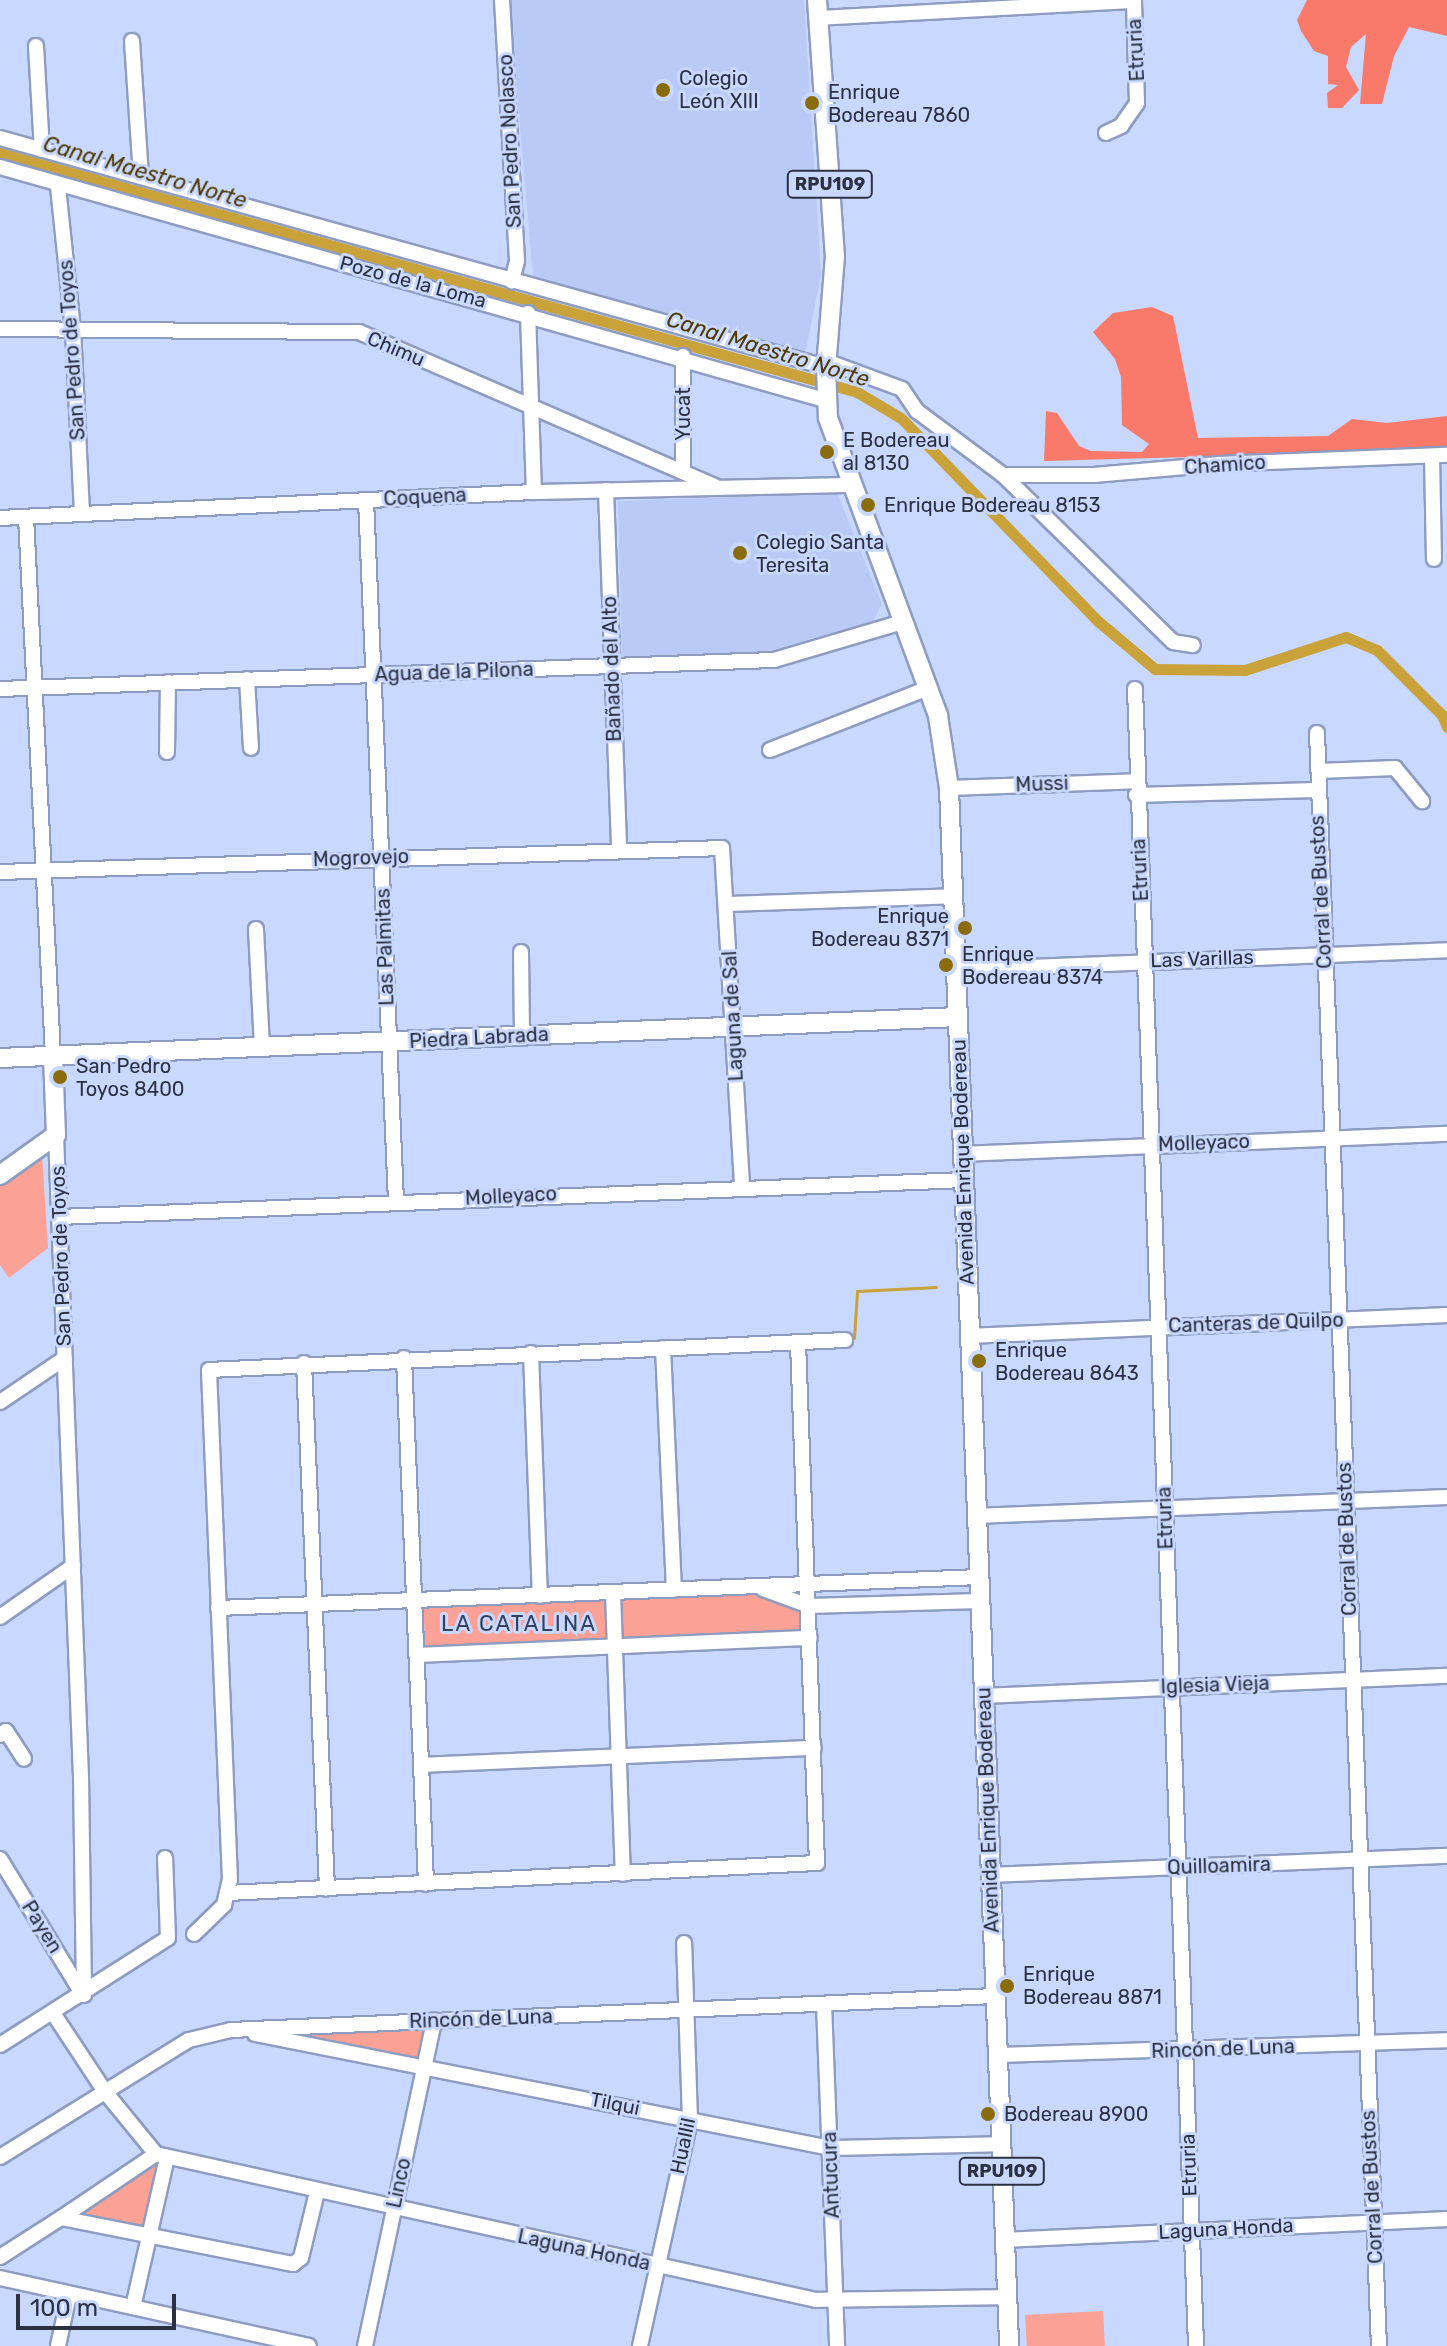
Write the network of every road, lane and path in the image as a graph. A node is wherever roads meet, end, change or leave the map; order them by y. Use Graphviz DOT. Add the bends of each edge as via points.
graph roads {
  1 [pos="502,0"];
  2 [pos="1134,1"];
  3 [pos="817,9"];
  4 [pos="132,41"];
  5 [pos="36,46"];
  6 [pos="1106,133"];
  7 [pos="0,138"];
  8 [pos="42,150"];
  9 [pos="0,167"];
  10 [pos="141,175"];
  11 [pos="58,187"];
  12 [pos="512,281"];
  13 [pos="528,313"];
  14 [pos="0,329"];
  15 [pos="73,329"];
  16 [pos="683,356"];
  17 [pos="826,364"];
  18 [pos="825,400"];
  19 [pos="530,407"];
  20 [pos="1439,456"];
  21 [pos="683,472"];
  22 [pos="1003,475"];
  23 [pos="850,485"];
  24 [pos="719,488"];
  25 [pos="606,490"];
  26 [pos="534,492"];
  27 [pos="366,500"];
  28 [pos="82,513"];
  29 [pos="26,517"];
  30 [pos="0,518"];
  31 [pos="1434,559"];
  32 [pos="902,622"];
  33 [pos="1193,645"];
  34 [pos="612,667"];
  35 [pos="373,674"];
  36 [pos="247,679"];
  37 [pos="168,682"];
  38 [pos="35,688"];
  39 [pos="928,688"];
  40 [pos="0,689"];
  41 [pos="1135,689"];
  42 [pos="1317,733"];
  43 [pos="251,748"];
  44 [pos="770,750"];
  45 [pos="167,752"];
  46 [pos="1319,771"];
  47 [pos="949,788"];
  48 [pos="1136,788"];
  49 [pos="1316,790"];
  50 [pos="1422,801"];
  51 [pos="619,848"];
  52 [pos="722,848"];
  53 [pos="381,857"];
  54 [pos="42,871"];
  55 [pos="0,872"];
  56 [pos="953,896"];
  57 [pos="728,904"];
  58 [pos="256,929"];
  59 [pos="1447,950"];
  60 [pos="521,952"];
  61 [pos="1323,955"];
  62 [pos="1144,961"];
  63 [pos="956,970"];
  64 [pos="958,1017"];
  65 [pos="734,1028"];
  66 [pos="522,1036"];
  67 [pos="389,1042"];
  68 [pos="262,1047"];
  69 [pos="53,1056"];
  70 [pos="0,1058"];
  71 [pos="1447,1134"];
  72 [pos="56,1135"];
  73 [pos="1333,1138"];
  74 [pos="1151,1145"];
  75 [pos="962,1154"];
  76 [pos="0,1175"];
  77 [pos="963,1180"];
  78 [pos="742,1186"];
  79 [pos="396,1202"];
  80 [pos="59,1217"];
  81 [pos="1447,1315"];
  82 [pos="1338,1320"];
  83 [pos="1157,1327"];
  84 [pos="969,1336"];
  85 [pos="845,1340"];
  86 [pos="798,1342"];
  87 [pos="663,1348"];
  88 [pos="531,1353"];
  89 [pos="65,1358"];
  90 [pos="404,1358"];
  91 [pos="304,1363"];
  92 [pos="0,1402"];
  93 [pos="1447,1497"];
  94 [pos="1345,1501"];
  95 [pos="1165,1508"];
  96 [pos="976,1516"];
  97 [pos="73,1566"];
  98 [pos="979,1577"];
  99 [pos="808,1584"];
  100 [pos="756,1587"];
  101 [pos="674,1590"];
  102 [pos="613,1592"];
  103 [pos="540,1596"];
  104 [pos="414,1601"];
  105 [pos="980,1601"];
  106 [pos="315,1605"];
  107 [pos="809,1606"];
  108 [pos="218,1608"];
  109 [pos="0,1617"];
  110 [pos="810,1638"];
  111 [pos="614,1645"];
  112 [pos="418,1655"];
  113 [pos="1447,1676"];
  114 [pos="1352,1680"];
  115 [pos="1171,1687"];
  116 [pos="984,1696"];
  117 [pos="0,1735"];
  118 [pos="814,1748"];
  119 [pos="617,1757"];
  120 [pos="24,1759"];
  121 [pos="421,1765"];
  122 [pos="1447,1856"];
  123 [pos="165,1858"];
  124 [pos="0,1859"];
  125 [pos="1360,1860"];
  126 [pos="1176,1868"];
  127 [pos="623,1874"];
  128 [pos="991,1875"];
  129 [pos="426,1884"];
  130 [pos="327,1888"];
  131 [pos="228,1893"];
  132 [pos="194,1934"];
  133 [pos="684,1943"];
  134 [pos="84,1995"];
  135 [pos="995,1996"];
  136 [pos="824,2004"];
  137 [pos="688,2011"];
  138 [pos="53,2013"];
  139 [pos="434,2020"];
  140 [pos="231,2030"];
  141 [pos="1447,2040"];
  142 [pos="1364,2043"];
  143 [pos="0,2045"];
  144 [pos="1185,2051"];
  145 [pos="999,2055"];
  146 [pos="424,2066"];
  147 [pos="106,2093"];
  148 [pos="690,2120"];
  149 [pos="1002,2144"];
  150 [pos="830,2148"];
  151 [pos="161,2155"];
  152 [pos="0,2157"];
  153 [pos="317,2192"];
  154 [pos="394,2209"];
  155 [pos="61,2218"];
  156 [pos="1447,2219"];
  157 [pos="1374,2222"];
  158 [pos="1192,2231"];
  159 [pos="149,2235"];
  160 [pos="1005,2240"];
  161 [pos="0,2257"];
  162 [pos="657,2266"];
  163 [pos="0,2278"];
  164 [pos="69,2295"];
  165 [pos="1007,2297"];
  166 [pos="836,2301"];
  167 [pos="133,2307"];
  168 [pos="58,2346"];
  169 [pos="309,2346"];
  170 [pos="365,2346"];
  171 [pos="640,2346"];
  172 [pos="837,2346"];
  173 [pos="1009,2346"];
  174 [pos="1196,2346"];
  175 [pos="1379,2346"];
  1 -- 12 [label="street, San Pedro Nolasco" via="517,261"];
  2 -- 3 [label="street"];
  2 -- 6 [label="street, Etruria" via="1137,103 1121,126"];
  3 -- 17 [label="main road, Avenida Enrique Bodereau / RPU109" via="835,248"];
  4 -- 10 [label="street"];
  5 -- 8 [label="street"];
  7 -- 8 [label="street, Pozo de la Loma"];
  8 -- 10 [label="street, Pozo de la Loma"];
  9 -- 11 [label="street, Pozo de la Loma"];
  10 -- 12 [label="street, Pozo de la Loma"];
  11 -- 13 [label="street, Pozo de la Loma"];
  11 -- 15 [label="street, San Pedro de Toyos"];
  12 -- 17 [label="street, Pozo de la Loma"];
  13 -- 16 [label="street, Pozo de la Loma"];
  13 -- 19 [label="street"];
  14 -- 15 [label="street, Chimu"];
  15 -- 19 [label="street, Chimu" via="359,332"];
  15 -- 28 [label="street, San Pedro de Toyos"];
  16 -- 18 [label="street, Pozo de la Loma"];
  16 -- 21 [label="street, Yucat"];
  17 -- 18 [label="main road, Avenida Enrique Bodereau / RPU109"];
  17 -- 22 [label="street, Pozo de la Loma" via="902,389 917,411"];
  18 -- 23 [label="main road, Avenida Enrique Bodereau / RPU109"];
  19 -- 21 [label="street, Chimu"];
  19 -- 26 [label="street"];
  20 -- 22 [label="street, Chamico"];
  20 -- 31 [label="street"];
  21 -- 24 [label="street, Chimu"];
  22 -- 33 [label="street" via="1173,642"];
  23 -- 24 [label="street, Coquena"];
  23 -- 32 [label="main road, Avenida Enrique Bodereau / RPU109"];
  24 -- 25 [label="street, Coquena"];
  25 -- 26 [label="street, Coquena"];
  25 -- 34 [label="street, Bañado del Alto"];
  26 -- 27 [label="street, Coquena"];
  27 -- 28 [label="street, Coquena"];
  27 -- 35 [label="street, Las Palmitas"];
  28 -- 29 [label="street, Coquena"];
  29 -- 30 [label="street, Coquena"];
  29 -- 38 [label="street, San Pedro de Toyos"];
  32 -- 34 [label="street, Agua de la Pilona" via="795,657"];
  32 -- 39 [label="main road, Avenida Enrique Bodereau / RPU109"];
  34 -- 35 [label="street, Agua de la Pilona"];
  34 -- 51 [label="street, Bañado del Alto"];
  35 -- 36 [label="street, Agua de la Pilona"];
  35 -- 53 [label="street, Las Palmitas"];
  36 -- 37 [label="street, Agua de la Pilona"];
  36 -- 43 [label="street"];
  37 -- 38 [label="street, Agua de la Pilona"];
  37 -- 45 [label="street"];
  38 -- 40 [label="street, Agua de la Pilona"];
  38 -- 54 [label="street, San Pedro de Toyos"];
  39 -- 44 [label="street"];
  39 -- 47 [label="main road, Avenida Enrique Bodereau / RPU109" via="942,735"];
  41 -- 48 [label="street, Etruria"];
  42 -- 46 [label="street, Corral de Bustos"];
  46 -- 49 [label="street, Corral de Bustos"];
  46 -- 50 [label="street" via="1395,768"];
  47 -- 48 [label="street, Mussi"];
  47 -- 56 [label="main road, Avenida Enrique Bodereau / RPU109"];
  48 -- 49 [label="street, Mussi"];
  48 -- 62 [label="street, Etruria"];
  49 -- 61 [label="street, Corral de Bustos"];
  51 -- 52 [label="street, Mogrovejo"];
  51 -- 53 [label="street, Mogrovejo"];
  52 -- 57 [label="street, Laguna de Sal"];
  53 -- 54 [label="street, Mogrovejo"];
  53 -- 67 [label="street, Las Palmitas"];
  54 -- 55 [label="street, Mogrovejo"];
  54 -- 69 [label="street, San Pedro de Toyos"];
  56 -- 57 [label="street"];
  56 -- 63 [label="main road, Avenida Enrique Bodereau / RPU109"];
  57 -- 65 [label="street, Laguna de Sal"];
  58 -- 68 [label="street"];
  59 -- 61 [label="street, Las Varillas"];
  60 -- 66 [label="street"];
  61 -- 62 [label="street, Las Varillas"];
  61 -- 73 [label="street, Corral de Bustos"];
  62 -- 63 [label="street, Las Varillas"];
  62 -- 74 [label="street, Etruria"];
  63 -- 64 [label="main road, Avenida Enrique Bodereau / RPU109"];
  64 -- 65 [label="main road, Piedra Labrada"];
  64 -- 75 [label="main road, Avenida Enrique Bodereau / RPU109"];
  65 -- 66 [label="main road, Piedra Labrada"];
  65 -- 78 [label="street, Laguna de Sal"];
  66 -- 67 [label="main road, Piedra Labrada"];
  67 -- 68 [label="main road, Piedra Labrada"];
  67 -- 79 [label="street, Las Palmitas"];
  68 -- 69 [label="main road, Piedra Labrada"];
  69 -- 70 [label="main road, Piedra Labrada"];
  69 -- 72 [label="main road, San Pedro de Toyos"];
  71 -- 73 [label="street, Molleyaco"];
  72 -- 76 [label="main road"];
  72 -- 80 [label="street, San Pedro de Toyos"];
  73 -- 74 [label="street, Molleyaco"];
  73 -- 82 [label="street, Corral de Bustos"];
  74 -- 75 [label="street, Molleyaco"];
  74 -- 83 [label="street, Etruria"];
  75 -- 77 [label="main road, Avenida Enrique Bodereau / RPU109"];
  77 -- 78 [label="street, Molleyaco"];
  77 -- 84 [label="main road, Avenida Enrique Bodereau / RPU109"];
  78 -- 79 [label="street, Molleyaco"];
  79 -- 80 [label="street, Molleyaco"];
  80 -- 89 [label="street, San Pedro de Toyos"];
  81 -- 82 [label="street, Canteras de Quilpo"];
  82 -- 83 [label="street, Canteras de Quilpo"];
  82 -- 94 [label="street, Corral de Bustos"];
  83 -- 84 [label="street, Canteras de Quilpo"];
  83 -- 95 [label="street, Etruria"];
  84 -- 96 [label="main road, Avenida Enrique Bodereau / RPU109"];
  85 -- 86 [label="street"];
  86 -- 87 [label="street"];
  86 -- 99 [label="street"];
  87 -- 88 [label="street"];
  87 -- 101 [label="street"];
  88 -- 90 [label="street"];
  88 -- 103 [label="street"];
  89 -- 92 [label="street"];
  89 -- 97 [label="street, San Pedro de Toyos"];
  90 -- 91 [label="street"];
  90 -- 104 [label="street"];
  91 -- 106 [label="street"];
  91 -- 108 [label="street" via="207,1368"];
  93 -- 94 [label="street"];
  94 -- 95 [label="street"];
  94 -- 114 [label="street, Corral de Bustos"];
  95 -- 96 [label="street"];
  95 -- 115 [label="street, Etruria"];
  96 -- 98 [label="main road, Avenida Enrique Bodereau / RPU109"];
  97 -- 109 [label="street"];
  97 -- 134 [label="street, San Pedro de Toyos"];
  98 -- 99 [label="street"];
  98 -- 105 [label="main road, Avenida Enrique Bodereau / RPU109"];
  99 -- 100 [label="street"];
  99 -- 107 [label="street"];
  100 -- 101 [label="street"];
  100 -- 107 [label="street"];
  101 -- 102 [label="street"];
  102 -- 103 [label="street"];
  102 -- 111 [label="street"];
  103 -- 104 [label="street"];
  104 -- 106 [label="street"];
  104 -- 112 [label="street"];
  105 -- 107 [label="street"];
  105 -- 116 [label="main road, Avenida Enrique Bodereau / RPU109"];
  106 -- 108 [label="street"];
  106 -- 130 [label="street"];
  107 -- 110 [label="street"];
  108 -- 131 [label="street"];
  110 -- 111 [label="street"];
  110 -- 118 [label="street"];
  111 -- 112 [label="street"];
  111 -- 119 [label="street"];
  112 -- 121 [label="street"];
  113 -- 114 [label="street, Iglesia Vieja"];
  114 -- 115 [label="street, Iglesia Vieja"];
  114 -- 125 [label="street, Corral de Bustos"];
  115 -- 116 [label="street, Iglesia Vieja"];
  115 -- 126 [label="street, Etruria"];
  116 -- 128 [label="main road, Avenida Enrique Bodereau / RPU109"];
  117 -- 120 [label="street" via="6,1731"];
  118 -- 119 [label="street"];
  118 -- 127 [label="street" via="817,1863"];
  119 -- 121 [label="street"];
  119 -- 127 [label="street"];
  121 -- 129 [label="street"];
  122 -- 125 [label="street, Quilloamira"];
  123 -- 134 [label="street" via="168,1938"];
  124 -- 134 [label="street, Payen"];
  125 -- 126 [label="street, Quilloamira"];
  125 -- 142 [label="street, Corral de Bustos"];
  126 -- 128 [label="street, Quilloamira"];
  126 -- 144 [label="street, Etruria"];
  127 -- 129 [label="street"];
  128 -- 135 [label="main road, Avenida Enrique Bodereau / RPU109"];
  129 -- 130 [label="street"];
  130 -- 131 [label="street"];
  131 -- 132 [label="street" via="212,1919"];
  133 -- 137 [label="street, Huallil"];
  134 -- 138 [label="street"];
  135 -- 136 [label="street, Rincón de Luna"];
  135 -- 145 [label="main road, Avenida Enrique Bodereau / RPU109"];
  136 -- 137 [label="street, Rincón de Luna"];
  136 -- 150 [label="street, Antucura"];
  137 -- 139 [label="street, Rincón de Luna"];
  137 -- 148 [label="street, Huallil"];
  138 -- 143 [label="street"];
  138 -- 147 [label="street"];
  139 -- 140 [label="street, Rincón de Luna"];
  139 -- 146 [label="street, Linco"];
  140 -- 146 [label="street, Tilqui"];
  140 -- 147 [label="street, Rincón de Luna" via="189,2040"];
  141 -- 142 [label="street, Rincón de Luna"];
  142 -- 144 [label="street, Rincón de Luna"];
  142 -- 157 [label="street, Corral de Bustos"];
  144 -- 145 [label="street, Rincón de Luna"];
  144 -- 158 [label="street, Etruria"];
  145 -- 149 [label="main road, Avenida Enrique Bodereau / RPU109"];
  146 -- 148 [label="street, Tilqui"];
  146 -- 154 [label="street, Linco"];
  147 -- 151 [label="street"];
  147 -- 152 [label="street, Rincón de Luna"];
  148 -- 150 [label="street, Tilqui"];
  148 -- 162 [label="street, Huallil"];
  149 -- 150 [label="street, Tilqui"];
  149 -- 160 [label="main road, Avenida Enrique Bodereau / RPU109"];
  150 -- 166 [label="street, Antucura"];
  151 -- 153 [label="street, Laguna Honda"];
  151 -- 155 [label="street"];
  151 -- 159 [label="street"];
  153 -- 154 [label="street, Laguna Honda"];
  153 -- 159 [label="street" via="301,2258 293,2264"];
  154 -- 162 [label="street, Laguna Honda"];
  154 -- 170 [label="street, Linco"];
  155 -- 159 [label="street"];
  155 -- 161 [label="street"];
  156 -- 157 [label="street, Laguna Honda"];
  157 -- 158 [label="street, Laguna Honda"];
  157 -- 175 [label="street, Corral de Bustos"];
  158 -- 160 [label="street, Laguna Honda"];
  158 -- 174 [label="street, Etruria"];
  159 -- 167 [label="street"];
  160 -- 165 [label="main road, Avenida Enrique Bodereau / RPU109"];
  162 -- 166 [label="street, Laguna Honda"];
  162 -- 171 [label="street, Huallil"];
  163 -- 164 [label="street"];
  164 -- 167 [label="street"];
  164 -- 168 [label="street"];
  165 -- 166 [label="street, Laguna Honda"];
  165 -- 173 [label="main road, Avenida Enrique Bodereau / RPU109"];
  166 -- 172 [label="street, Antucura"];
  167 -- 169 [label="street"];
}
